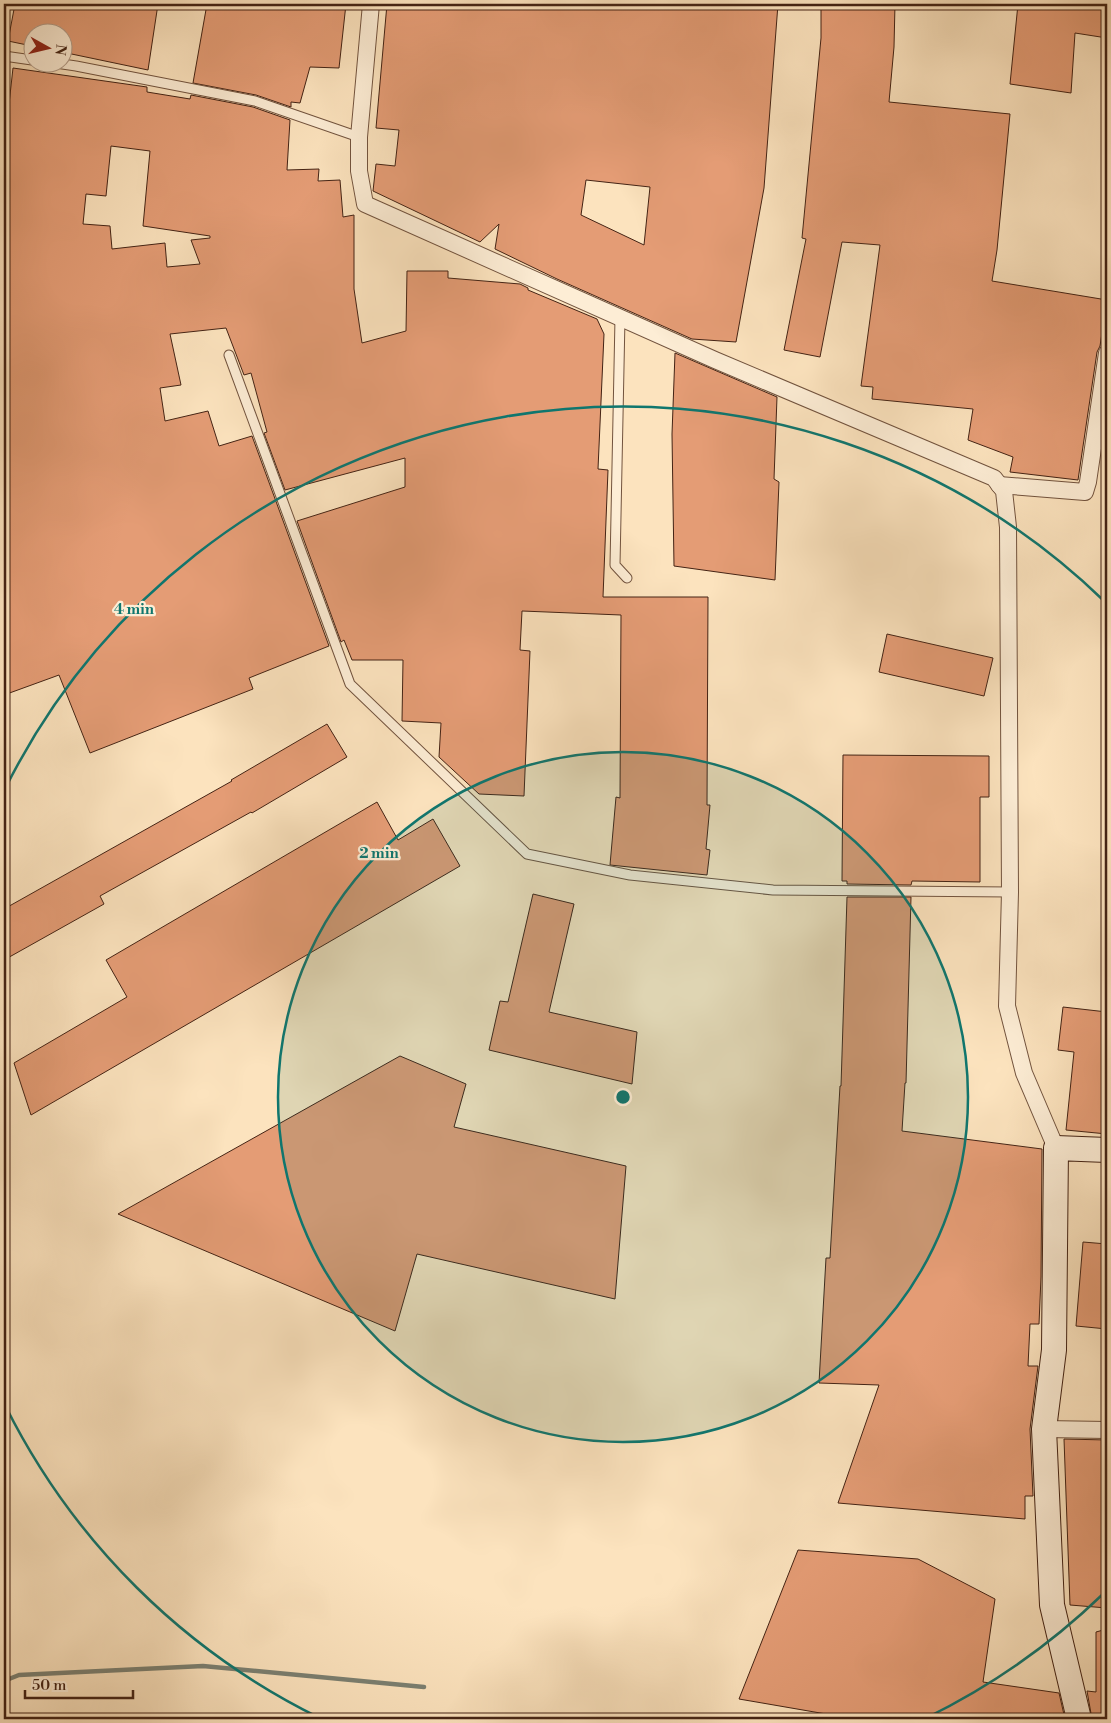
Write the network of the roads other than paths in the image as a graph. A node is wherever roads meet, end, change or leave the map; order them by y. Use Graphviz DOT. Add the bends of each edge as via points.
graph roads {
  1 [pos="371,4"];
  2 [pos="4,56"];
  3 [pos="22,59"];
  4 [pos="72,66"];
  5 [pos="359,137"];
  6 [pos="620,318"];
  7 [pos="1107,352"];
  8 [pos="229,355"];
  9 [pos="999,485"];
  10 [pos="627,578"];
  11 [pos="1010,892"];
  12 [pos="1056,1148"];
  13 [pos="1107,1150"];
  14 [pos="1044,1428"];
  15 [pos="1107,1430"];
  16 [pos="1079,1719"];
  1 -- 5 [label="street"];
  2 -- 3 [label="lane"];
  4 -- 5 [label="lane" via="255,102"];
  5 -- 6 [label="street" via="359,171 365,204"];
  6 -- 9 [label="street" via="994,478"];
  6 -- 10 [label="lane" via="615,565"];
  7 -- 9 [label="street" via="1084,492"];
  8 -- 11 [label="lane" via="350,684 527,854 630,875 773,890"];
  9 -- 11 [label="street" via="1004,491 1008,527"];
  11 -- 12 [label="street" via="1007,1006 1024,1074"];
  12 -- 13 [label="street"];
  12 -- 14 [label="street" via="1054,1350"];
  14 -- 15 [label="street"];
  14 -- 16 [label="street" via="1052,1605"];
}
